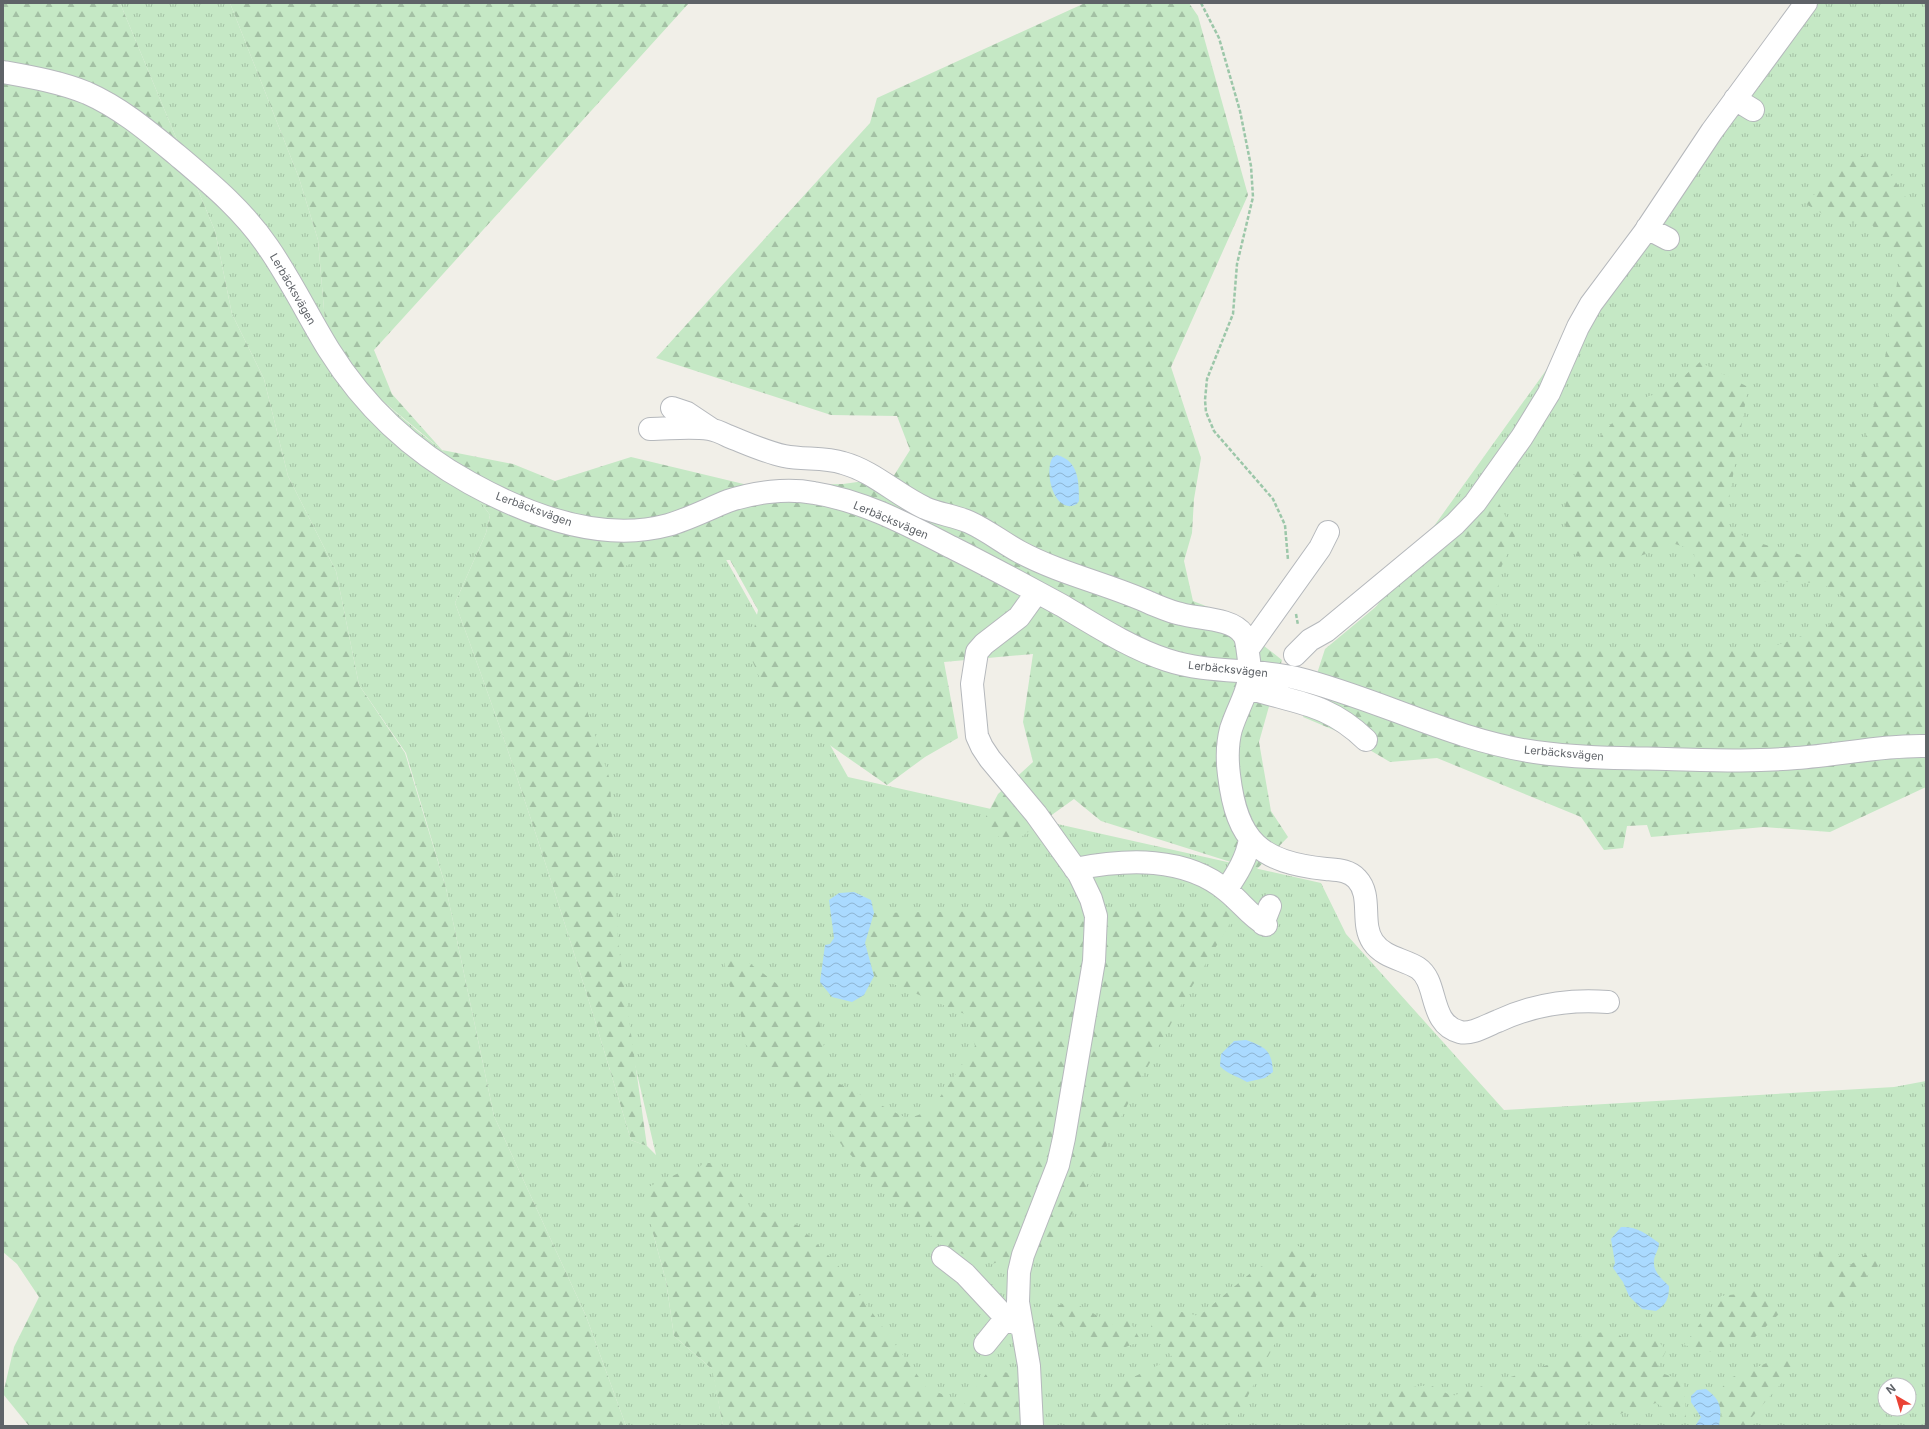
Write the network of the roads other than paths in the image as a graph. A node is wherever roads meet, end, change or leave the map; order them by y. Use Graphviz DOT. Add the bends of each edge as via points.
graph roads {
  1 [pos="1806,3"];
  2 [pos="3,72"];
  3 [pos="1647,228"];
  4 [pos="1668,239"];
  5 [pos="672,408"];
  6 [pos="650,429"];
  7 [pos="711,429"];
  8 [pos="1328,532"];
  9 [pos="1037,592"];
  10 [pos="1234,625"];
  11 [pos="1261,631"];
  12 [pos="1248,649"];
  13 [pos="1295,655"];
  14 [pos="1249,679"];
  15 [pos="1366,740"];
  16 [pos="1926,746"];
  17 [pos="1250,839"];
  18 [pos="1075,869"];
  19 [pos="1226,890"];
  20 [pos="1266,918"];
  21 [pos="1608,1002"];
  22 [pos="943,1257"];
  23 [pos="1013,1322"];
  24 [pos="985,1344"];
  25 [pos="1032,1426"];
  1 -- 3 [label="street" via="1744,105"];
  2 -- 9 [label="street, Lerbäcksvägen" via="69,86 112,106 155,136 221,192 245,216 268,246 326,345 345,375 364,398 392,427 423,452 479,488 548,517 604,531 644,530 664,526 729,501 755,494 786,491 816,493 849,501 891,517"];
  3 -- 4 [label="street"];
  3 -- 13 [label="street" via="1591,304 1549,393 1522,437 1475,502 1455,524 1420,554 1326,631 1310,640"];
  5 -- 7 [label="street" via="687,413"];
  6 -- 7 [label="street"];
  7 -- 10 [label="street" via="775,454 846,463 924,507 981,527 1020,552 1055,567 1180,614"];
  8 -- 11 [label="street" via="1320,548"];
  9 -- 14 [label="street, Lerbäcksvägen" via="1115,636 1165,660"];
  9 -- 18 [label="street" via="1019,617 977,652 972,684 977,736 990,759 1036,814"];
  10 -- 11 [label="street"];
  10 -- 12 [label="street" via="1243,633"];
  11 -- 12 [label="street"];
  12 -- 14 [label="street"];
  14 -- 15 [label="street" via="1314,705 1344,722"];
  14 -- 16 [label="street, Lerbäcksvägen" via="1278,674 1312,682 1479,739 1539,752 1622,758 1757,761 1890,746"];
  14 -- 17 [label="street" via="1227,746 1234,808"];
  17 -- 19 [label="street" via="1242,864"];
  17 -- 21 [label="street" via="1260,849 1280,861 1341,871 1358,879 1364,892 1367,928 1373,942 1386,954 1423,972 1441,1017 1459,1032 1467,1033 1479,1029 1521,1010 1586,1000"];
  18 -- 19 [label="street" via="1105,864 1159,863 1200,875"];
  18 -- 23 [label="street" via="1091,899 1096,916 1094,961 1058,1165 1020,1263"];
  19 -- 20 [label="street" via="1254,918"];
  22 -- 23 [label="street" via="965,1274"];
  23 -- 24 [label="street"];
  23 -- 25 [label="street" via="1029,1366"];
}
